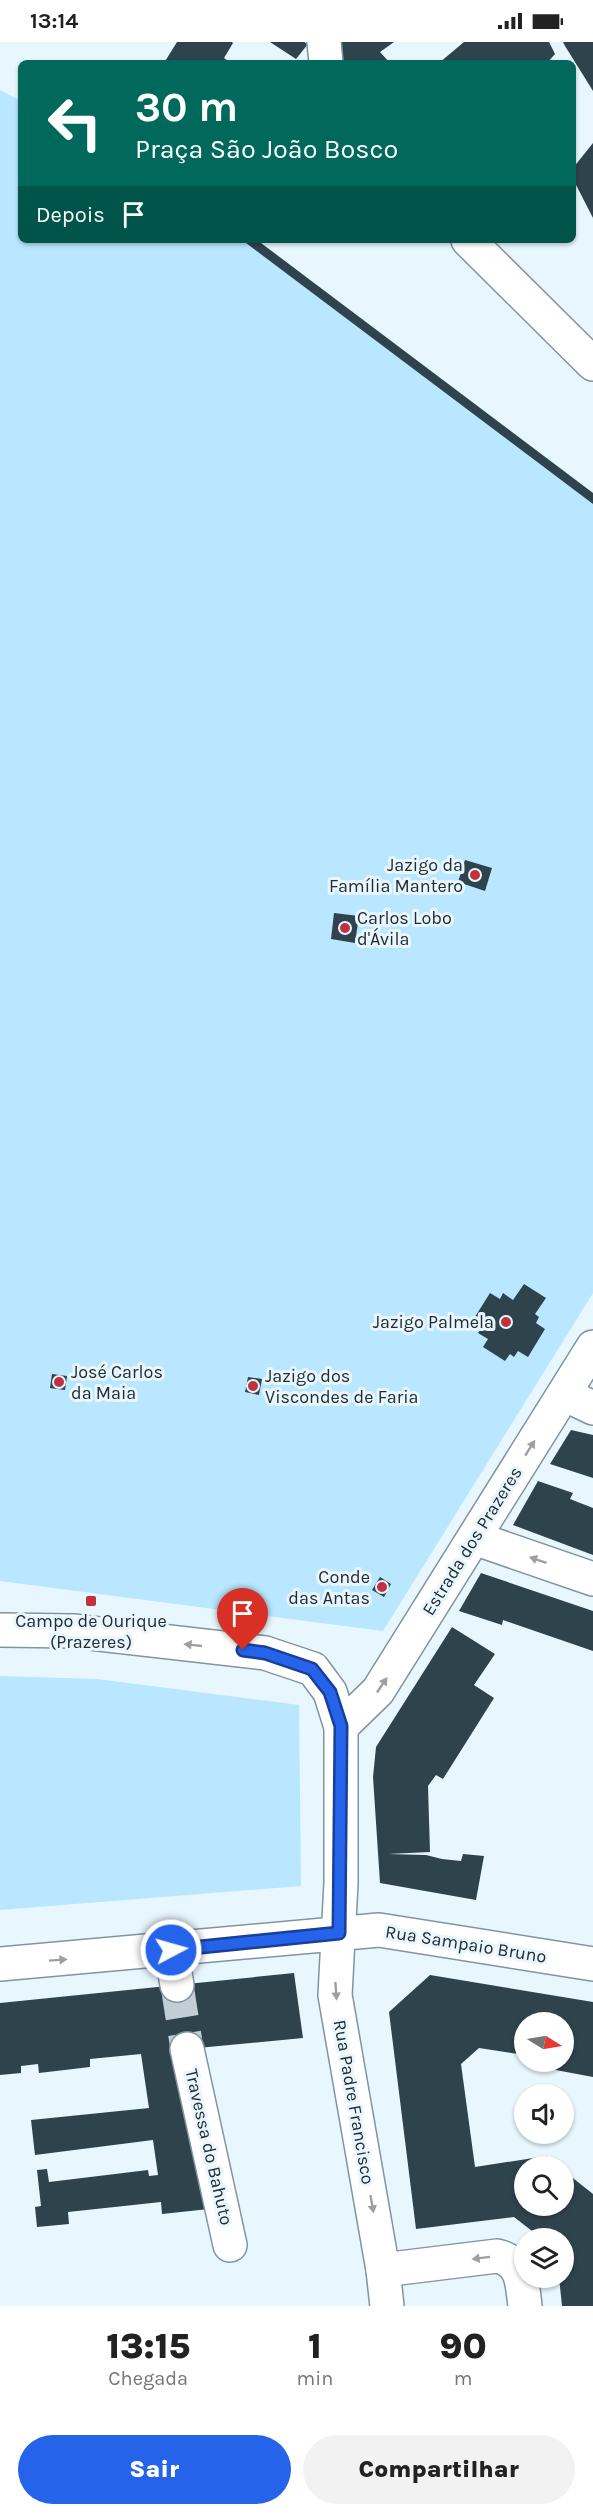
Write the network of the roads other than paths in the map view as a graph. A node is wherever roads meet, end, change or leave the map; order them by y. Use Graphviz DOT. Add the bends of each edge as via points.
graph roads {
  1 [pos="324,42"];
  2 [pos="326,60"];
  3 [pos="471,243"];
  4 [pos="593,364"];
  5 [pos="593,1347"];
  6 [pos="564,1395"];
  7 [pos="593,1408"];
  8 [pos="474,1538"];
  9 [pos="593,1579"];
  10 [pos="0,1630"];
  11 [pos="341,1726"];
  12 [pos="339,1933"];
  13 [pos="171,1950"];
  14 [pos="587,1955"];
  15 [pos="0,1964"];
  16 [pos="177,1985"];
  17 [pos="187,2049"];
  18 [pos="231,2245"];
  19 [pos="383,2270"];
  20 [pos="387,2306"];
  21 [pos="525,2306"];
  1 -- 2 [label="street"];
  3 -- 4 [label="street"];
  5 -- 6 [label="street, Estrada dos Prazeres"];
  6 -- 7 [label="street"];
  8 -- 6 [label="street, Estrada dos Prazeres, one-way"];
  9 -- 8 [label="street, one-way"];
  11 -- 8 [label="street, Estrada dos Prazeres, one-way" via="378,1692"];
  11 -- 10 [label="street, Rua Padre Francisco, one-way" via="330,1692 312,1669 265,1653 73,1631"];
  11 -- 12 [label="street, Rua Padre Francisco"];
  12 -- 13 [label="street, Rua Sampaio Bruno"];
  12 -- 14 [label="street, Rua Sampaio Bruno" via="379,1930"];
  12 -- 19 [label="street, Rua Padre Francisco, one-way" via="335,1995"];
  15 -- 13 [label="street, Rua Sampaio Bruno, one-way"];
  13 -- 16 [label="street"];
  17 -- 18 [label="street, Travessa do Bahuto"];
  19 -- 20 [label="street, Rua Padre Francisco"];
  21 -- 19 [label="street, one-way" via="521,2275 506,2258"];
}
